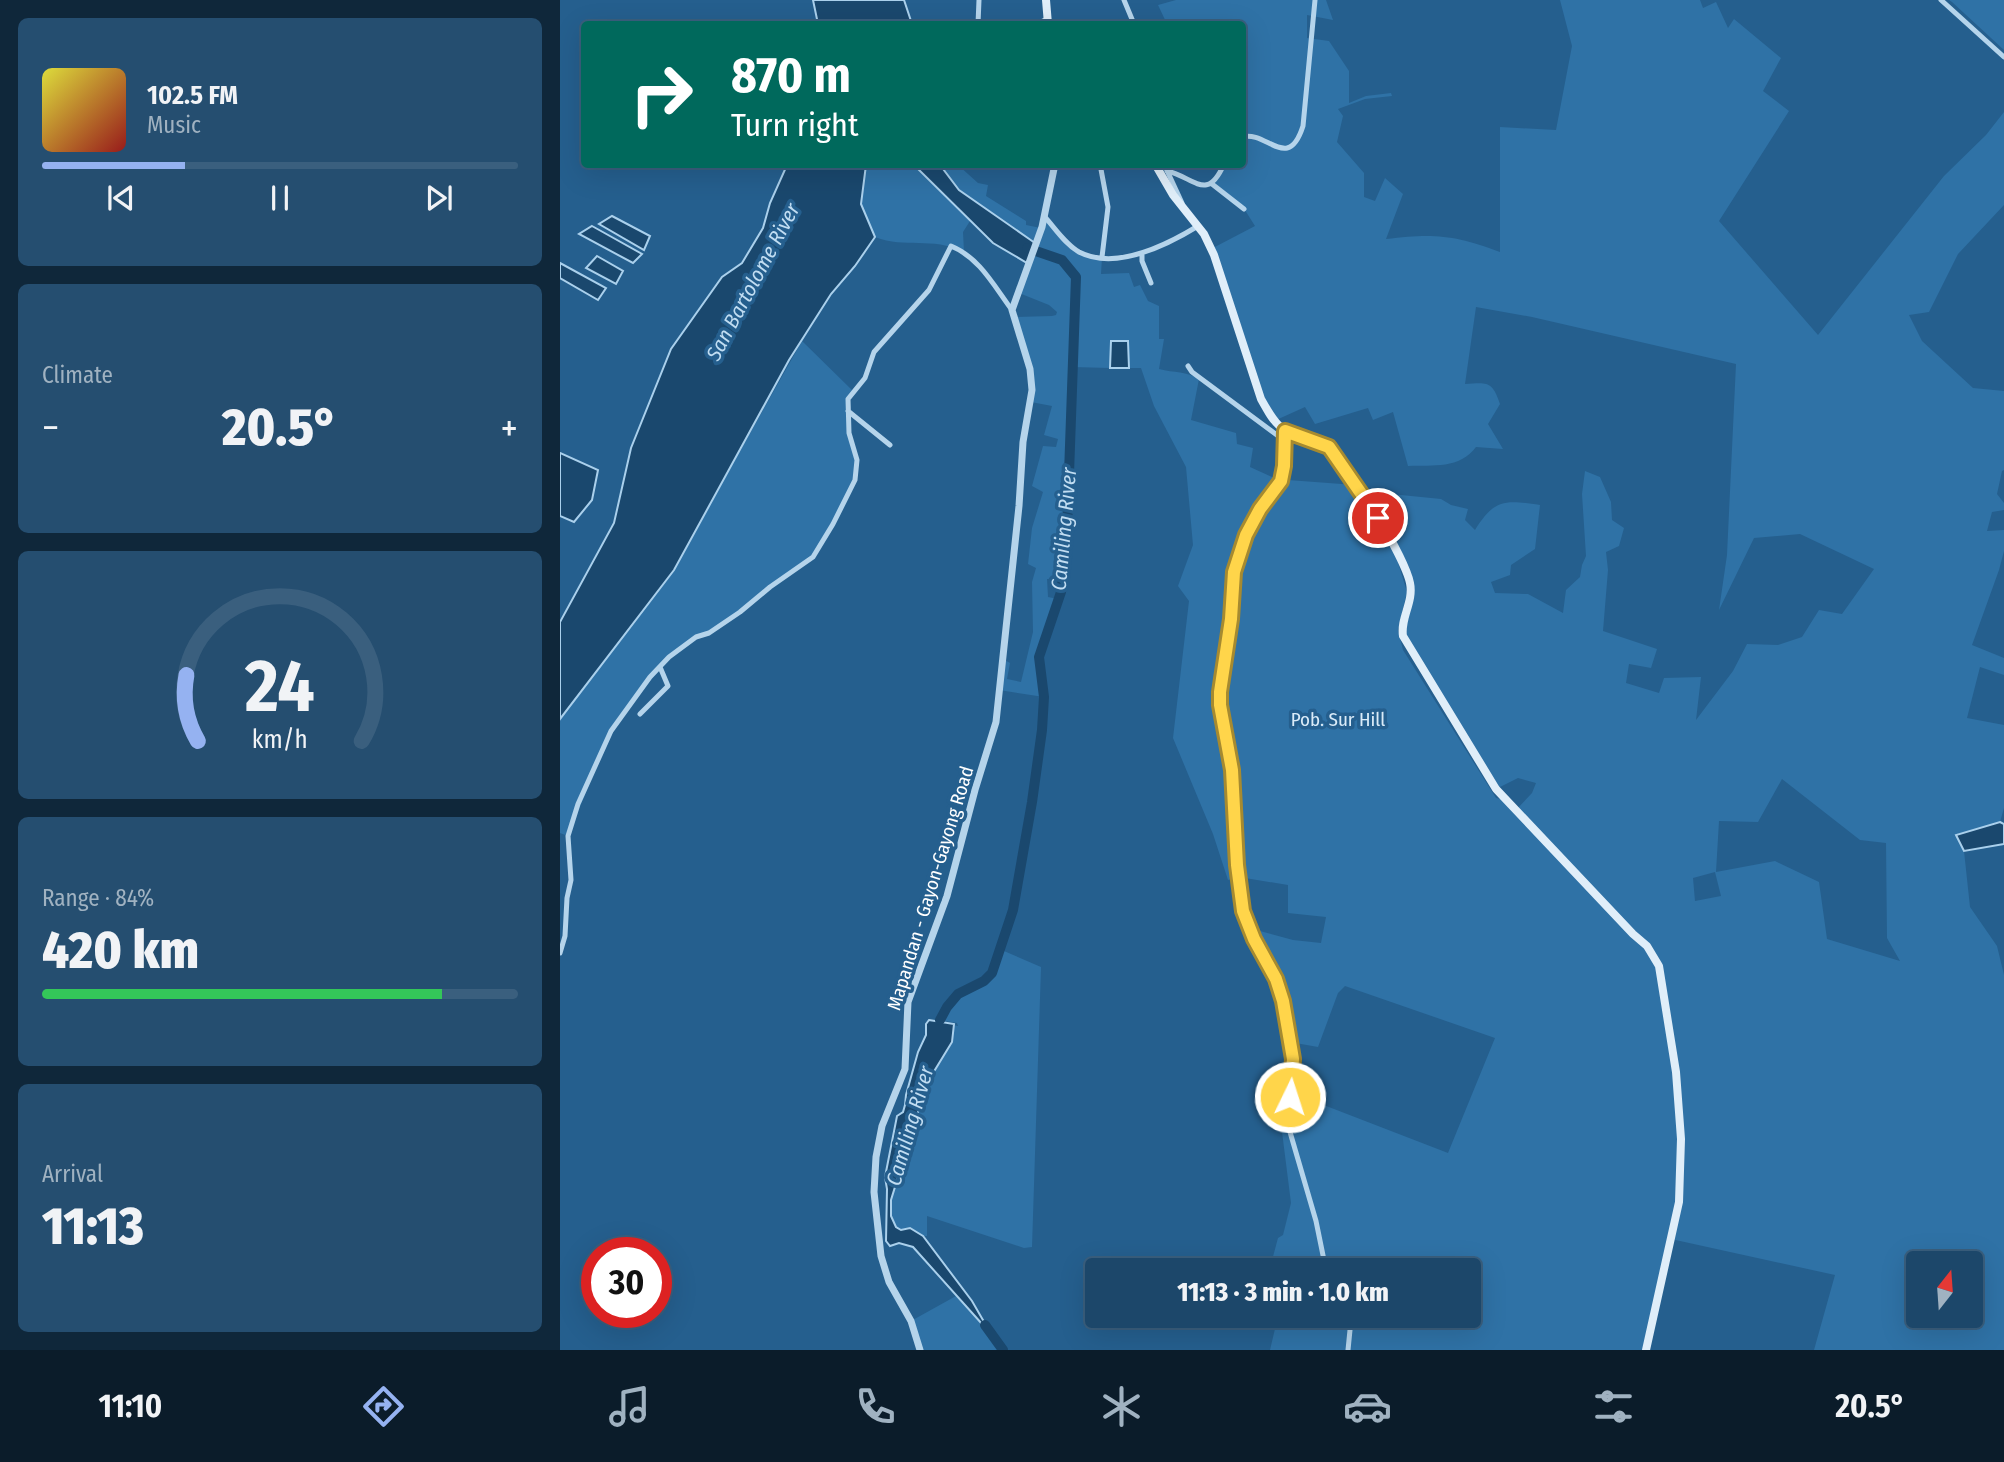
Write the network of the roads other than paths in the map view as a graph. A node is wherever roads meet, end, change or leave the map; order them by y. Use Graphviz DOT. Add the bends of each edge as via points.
graph roads {
  1 [pos="979,0"];
  2 [pos="1045,0"];
  3 [pos="1124,0"];
  4 [pos="1315,0"];
  5 [pos="1941,0"];
  6 [pos="978,21"];
  7 [pos="1048,21"];
  8 [pos="1133,21"];
  9 [pos="2004,57"];
  10 [pos="1246,137"];
  11 [pos="1054,168"];
  12 [pos="1101,168"];
  13 [pos="1157,168"];
  14 [pos="1166,168"];
  15 [pos="1222,168"];
  16 [pos="1212,184"];
  17 [pos="1185,209"];
  18 [pos="1244,209"];
  19 [pos="1044,216"];
  20 [pos="1198,226"];
  21 [pos="1142,253"];
  22 [pos="1102,257"];
  23 [pos="1151,283"];
  24 [pos="1012,310"];
  25 [pos="1188,366"];
  26 [pos="848,411"];
  27 [pos="1285,436"];
  28 [pos="890,445"];
  29 [pos="660,667"];
  30 [pos="640,714"];
  31 [pos="560,953"];
  32 [pos="1324,1258"];
  33 [pos="1349,1328"];
  34 [pos="920,1350"];
  35 [pos="1348,1350"];
  36 [pos="1646,1350"];
  1 -- 6 [label="street"];
  2 -- 7 [label="main road"];
  3 -- 8 [label="street"];
  4 -- 10 [label="street" via="1303,126 1296,143 1287,148"];
  5 -- 9 [label="street"];
  11 -- 19 [label="street"];
  12 -- 22 [label="street" via="1108,207"];
  13 -- 17 [label="main road"];
  14 -- 16 [label="street" via="1194,184"];
  14 -- 17 [label="street"];
  15 -- 16 [label="street"];
  16 -- 18 [label="street"];
  17 -- 20 [label="main road"];
  19 -- 22 [label="street" via="1077,251"];
  19 -- 24 [label="street"];
  20 -- 21 [label="street"];
  20 -- 27 [label="main road" via="1214,255 1261,399"];
  21 -- 22 [label="street"];
  21 -- 23 [label="street"];
  24 -- 26 [label="street" via="982,269 951,246 929,290 873,355 866,378 848,399"];
  24 -- 34 [label="street, Mapandan - Gayon-Gayong Road" via="1032,390 996,722 947,896 908,1002 905,1069 876,1157 874,1206 881,1256"];
  25 -- 27 [label="street"];
  26 -- 28 [label="street"];
  26 -- 29 [label="street" via="857,460 855,481 813,557 740,612 690,641"];
  27 -- 32 [label="street" via="1281,481 1246,535 1234,572 1220,705 1232,770 1243,911 1283,1001 1293,1059 1290,1132"];
  27 -- 36 [label="main road" via="1319,442 1334,452 1393,543 1410,583 1403,636 1496,789 1647,946 1659,966 1676,1072 1681,1180"];
  29 -- 30 [label="street" via="668,686"];
  29 -- 31 [label="street" via="611,731 578,804 568,836 572,873"];
  33 -- 35 [label="street"];
}
